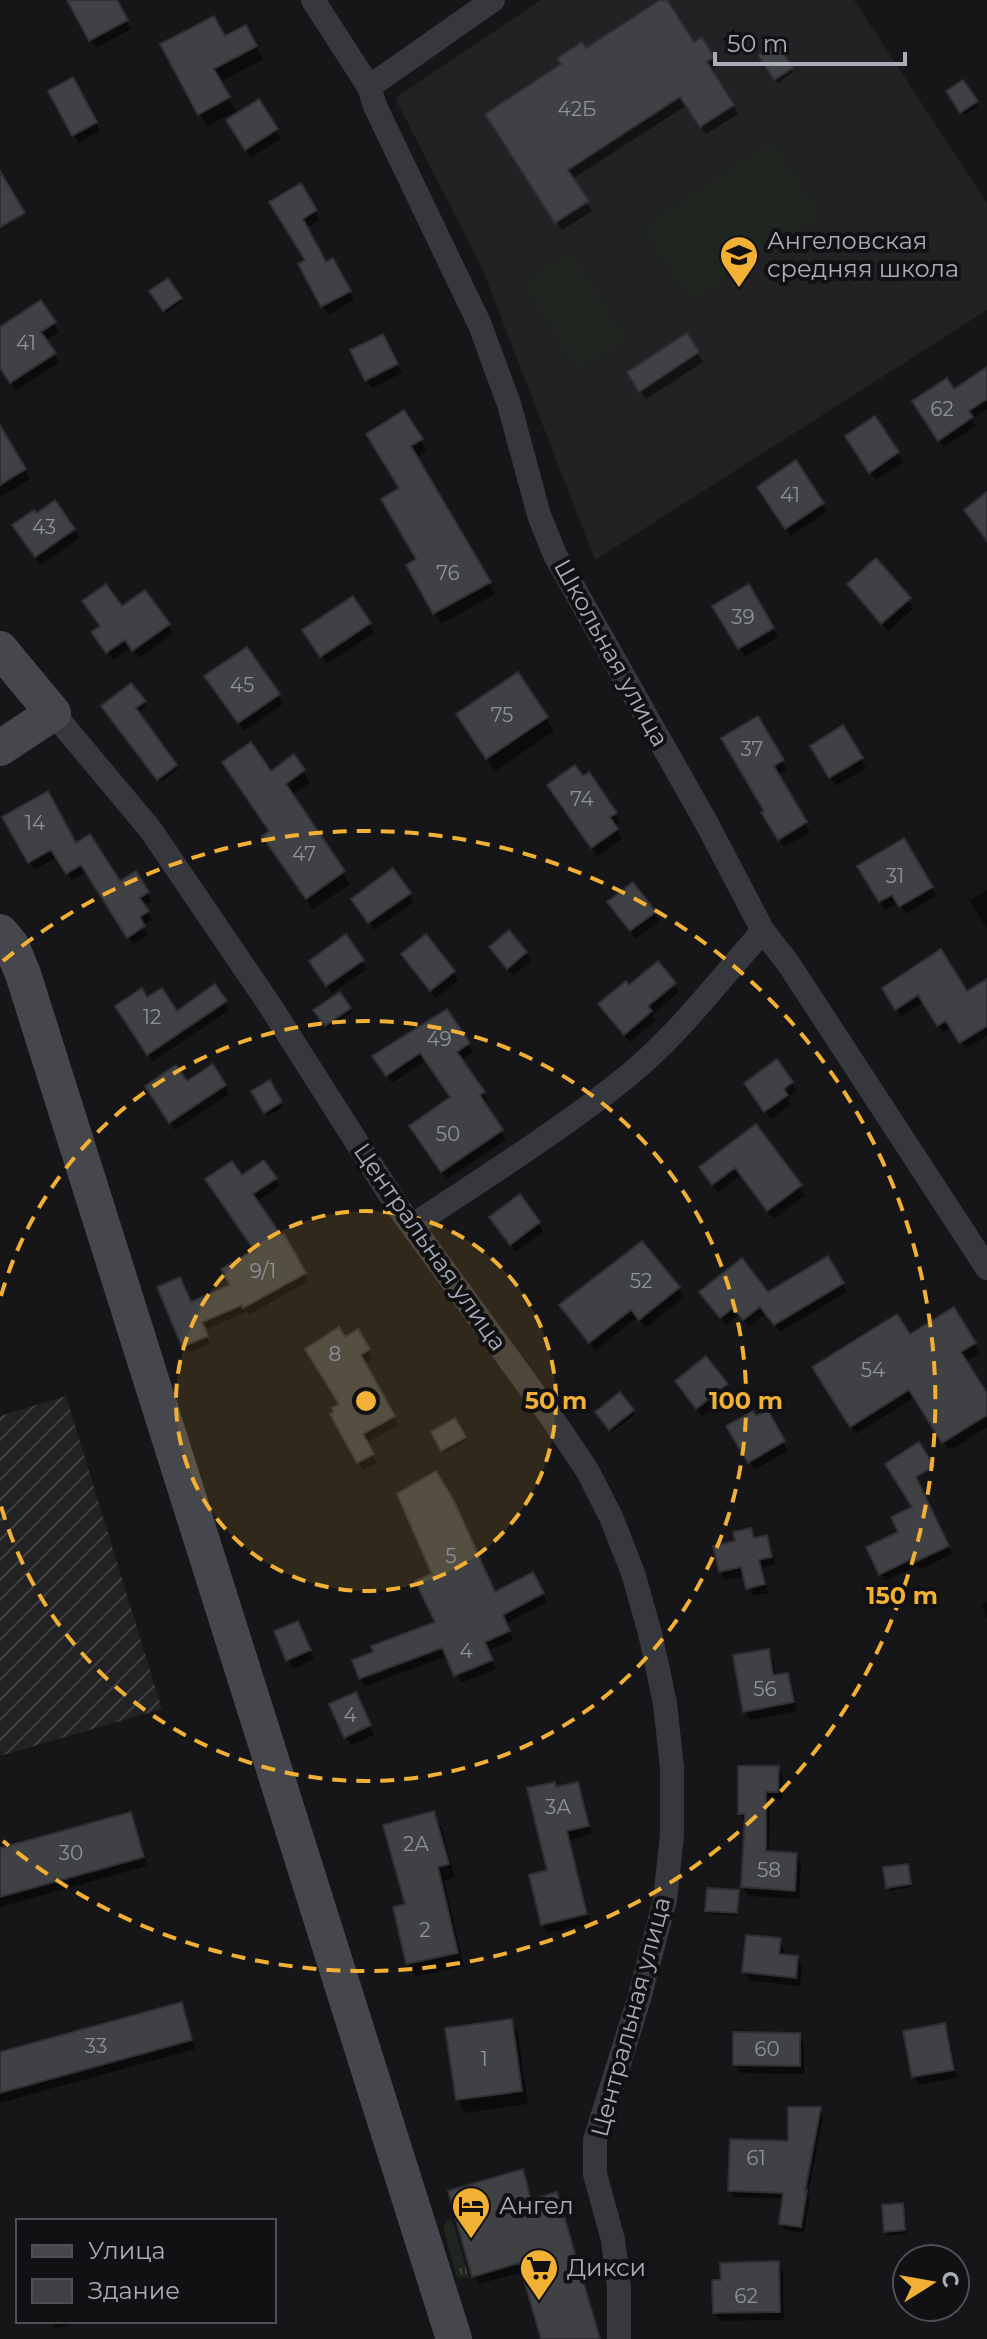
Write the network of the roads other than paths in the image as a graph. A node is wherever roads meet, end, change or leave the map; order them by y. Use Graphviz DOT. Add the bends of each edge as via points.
graph roads {
  1 [pos="313,0"];
  2 [pos="493,0"];
  3 [pos="369,87"];
  4 [pos="0,649"];
  5 [pos="53,713"];
  6 [pos="0,748"];
  7 [pos="763,931"];
  8 [pos="0,932"];
  9 [pos="412,1226"];
  10 [pos="987,1268"];
  11 [pos="454,2339"];
  12 [pos="619,2339"];
  1 -- 3 [label="street, Школьная улица"];
  2 -- 3 [label="street"];
  3 -- 7 [label="street, Школьная улица" via="480,325 555,555"];
  4 -- 5 [label="street, Центральная улица"];
  5 -- 6 [label="street"];
  5 -- 9 [label="street, Центральная улица" via="150,829"];
  7 -- 9 [label="street" via="630,1074"];
  7 -- 10 [label="street, Школьная улица"];
  8 -- 11 [label="street" via="23,974"];
  9 -- 12 [label="street, Центральная улица" via="587,1470 633,1573 665,1703 672,1835 665,1900 595,2140 595,2174 613,2240 619,2288"];
}
